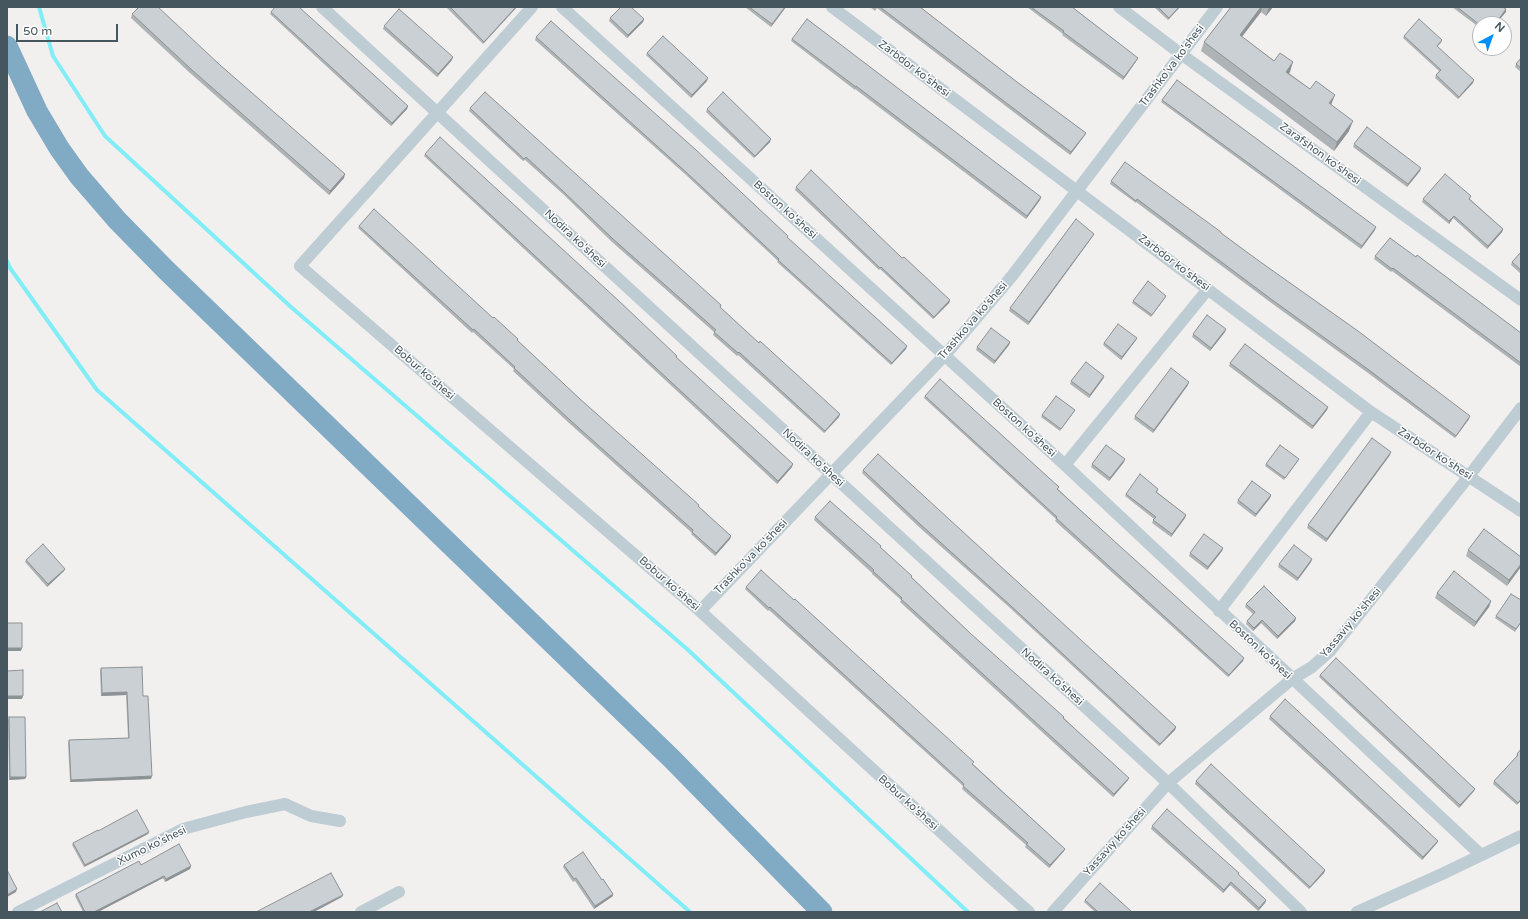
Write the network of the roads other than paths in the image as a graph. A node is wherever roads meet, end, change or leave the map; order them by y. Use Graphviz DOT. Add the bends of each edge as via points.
graph roads {
  1 [pos="322,7"];
  2 [pos="532,7"];
  3 [pos="562,7"];
  4 [pos="832,7"];
  5 [pos="1119,7"];
  6 [pos="1217,7"];
  7 [pos="7,46"];
  8 [pos="1181,54"];
  9 [pos="437,112"];
  10 [pos="1078,191"];
  11 [pos="1208,289"];
  12 [pos="1521,300"];
  13 [pos="945,356"];
  14 [pos="1521,408"];
  15 [pos="1371,412"];
  16 [pos="1065,465"];
  17 [pos="830,474"];
  18 [pos="1469,476"];
  19 [pos="1521,511"];
  20 [pos="700,611"];
  21 [pos="1219,611"];
  22 [pos="1292,680"];
  23 [pos="1168,783"];
  24 [pos="340,821"];
  25 [pos="1521,836"];
  26 [pos="1481,855"];
  27 [pos="399,892"];
  28 [pos="18,912"];
  29 [pos="361,912"];
  30 [pos="822,912"];
  31 [pos="1029,912"];
  32 [pos="1053,912"];
  33 [pos="1301,912"];
  34 [pos="1357,912"];
  1 -- 9 [label="street, Nodira ko'shesi"];
  2 -- 9 [label="street"];
  3 -- 13 [label="street, Boston ko'shesi"];
  4 -- 10 [label="street, Zarbdor ko'shesi"];
  5 -- 8 [label="street, Zarafshon ko'shesi"];
  6 -- 8 [label="street, Trashko'va ko'shesi"];
  7 -- 30 [label="highway" via="37,111 59,148 117,220 672,759"];
  8 -- 10 [label="street, Trashko'va ko'shesi"];
  8 -- 12 [label="street, Zarafshon ko'shesi"];
  9 -- 17 [label="street, Nodira ko'shesi"];
  9 -- 20 [label="street, Bobur ko'shesi" via="300,266"];
  10 -- 11 [label="street, Zarbdor ko'shesi"];
  10 -- 13 [label="street, Trashko'va ko'shesi"];
  11 -- 15 [label="street, Zarbdor ko'shesi"];
  11 -- 16 [label="street"];
  13 -- 16 [label="street, Boston ko'shesi"];
  13 -- 17 [label="street, Trashko'va ko'shesi"];
  14 -- 18 [label="street, Yassaviy ko'shesi"];
  15 -- 18 [label="street, Zarbdor ko'shesi"];
  15 -- 21 [label="street"];
  16 -- 21 [label="street, Boston ko'shesi"];
  17 -- 20 [label="street, Trashko'va ko'shesi"];
  17 -- 23 [label="street, Nodira ko'shesi"];
  18 -- 19 [label="street, Zarbdor ko'shesi"];
  18 -- 22 [label="street, Yassaviy ko'shesi" via="1330,651"];
  20 -- 31 [label="street, Bobur ko'shesi"];
  21 -- 22 [label="street, Boston ko'shesi"];
  22 -- 23 [label="street, Yassaviy ko'shesi"];
  22 -- 26 [label="street, Boston ko'shesi"];
  23 -- 32 [label="street, Yassaviy ko'shesi"];
  23 -- 33 [label="street, Nodira ko'shesi"];
  24 -- 28 [label="street, Xumo ko'shesi" via="311,816 285,804 183,829"];
  25 -- 26 [label="street"];
  26 -- 34 [label="street"];
  27 -- 29 [label="street"];
}
